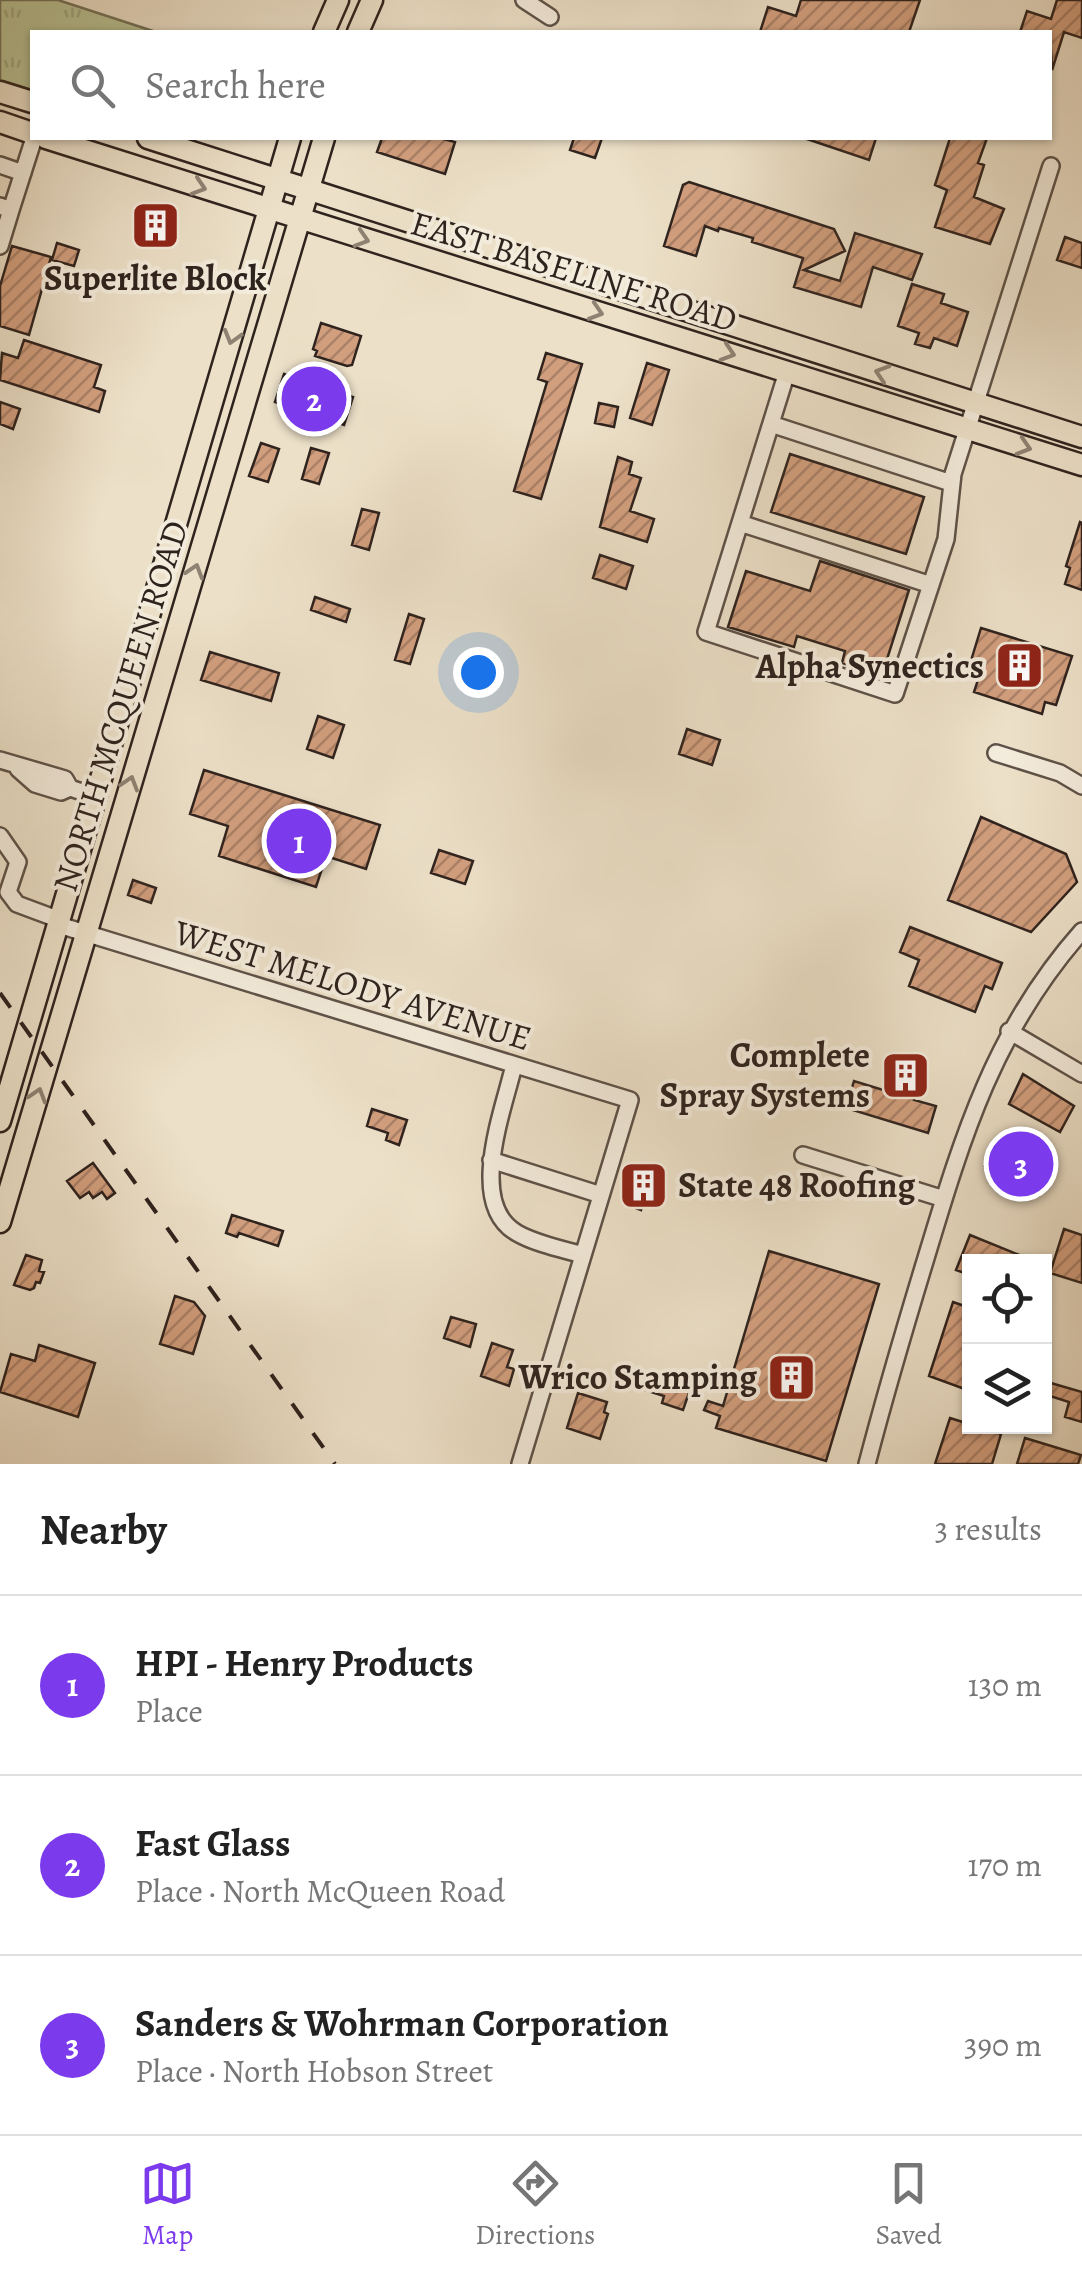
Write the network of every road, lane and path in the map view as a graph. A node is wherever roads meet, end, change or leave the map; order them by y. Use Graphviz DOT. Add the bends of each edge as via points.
graph roads {
  1 [pos="338,0"];
  2 [pos="372,0"];
  3 [pos="524,0"];
  4 [pos="550,17"];
  5 [pos="325,30"];
  6 [pos="359,30"];
  7 [pos="0,92"];
  8 [pos="30,103"];
  9 [pos="0,104"];
  10 [pos="30,104"];
  11 [pos="0,122"];
  12 [pos="30,134"];
  13 [pos="32,140"];
  14 [pos="54,140"];
  15 [pos="152,140"];
  16 [pos="289,140"];
  17 [pos="323,140"];
  18 [pos="0,165"];
  19 [pos="1051,166"];
  20 [pos="23,172"];
  21 [pos="274,194"];
  22 [pos="305,206"];
  23 [pos="6,208"];
  24 [pos="0,246"];
  25 [pos="644,297"];
  26 [pos="635,323"];
  27 [pos="787,372"];
  28 [pos="975,403"];
  29 [pos="771,424"];
  30 [pos="966,429"];
  31 [pos="1082,437"];
  32 [pos="1082,466"];
  33 [pos="951,483"];
  34 [pos="180,514"];
  35 [pos="210,523"];
  36 [pos="740,523"];
  37 [pos="931,585"];
  38 [pos="996,752"];
  39 [pos="8,764"];
  40 [pos="1082,786"];
  41 [pos="97,797"];
  42 [pos="0,836"];
  43 [pos="60,923"];
  44 [pos="1082,931"];
  45 [pos="86,935"];
  46 [pos="1009,1031"];
  47 [pos="514,1066"];
  48 [pos="1082,1074"];
  49 [pos="0,1121"];
  50 [pos="804,1156"];
  51 [pos="491,1160"];
  52 [pos="601,1194"];
  53 [pos="944,1199"];
  54 [pos="0,1222"];
  55 [pos="583,1256"];
  56 [pos="520,1464"];
  57 [pos="867,1464"];
  1 -- 5 [label="main road"];
  2 -- 6 [label="main road"];
  3 -- 4 [label="street"];
  7 -- 8 [label="main road"];
  9 -- 10 [label="main road"];
  11 -- 12 [label="main road"];
  13 -- 20 [label="street"];
  14 -- 21 [label="main road, EAST BASELINE ROAD, one-way"];
  15 -- 21 [label="main road, EAST BASELINE ROAD"];
  16 -- 21 [label="main road, NORTH MCQUEEN ROAD"];
  17 -- 22 [label="main road, NORTH MCQUEEN ROAD"];
  18 -- 20 [label="street"];
  19 -- 28 [label="street"];
  20 -- 23 [label="street"];
  21 -- 22 [label="main road, EAST BASELINE ROAD"];
  21 -- 22 [label="main road, EAST BASELINE ROAD"];
  21 -- 34 [label="main road, NORTH MCQUEEN ROAD, one-way"];
  22 -- 25 [label="main road, EAST BASELINE ROAD"];
  22 -- 26 [label="main road, EAST BASELINE ROAD, one-way"];
  22 -- 35 [label="main road, NORTH MCQUEEN ROAD"];
  23 -- 24 [label="street"];
  25 -- 26 [label="main road"];
  28 -- 25 [label="main road, EAST BASELINE ROAD, one-way"];
  26 -- 27 [label="main road, EAST BASELINE ROAD, one-way"];
  27 -- 29 [label="street"];
  27 -- 30 [label="main road, EAST BASELINE ROAD"];
  28 -- 30 [label="street"];
  28 -- 31 [label="main road, EAST BASELINE ROAD"];
  29 -- 33 [label="street"];
  29 -- 36 [label="street"];
  30 -- 32 [label="main road, EAST BASELINE ROAD, one-way"];
  30 -- 33 [label="street"];
  33 -- 37 [label="street" via="946,539"];
  34 -- 35 [label="main road"];
  34 -- 41 [label="main road, NORTH MCQUEEN ROAD"];
  45 -- 35 [label="main road, NORTH MCQUEEN ROAD, one-way"];
  36 -- 37 [label="street"];
  36 -- 37 [label="street" via="706,632 895,694"];
  38 -- 40 [label="street"];
  39 -- 41 [label="street" via="35,784"];
  41 -- 43 [label="main road, NORTH MCQUEEN ROAD"];
  42 -- 43 [label="street, WEST MELODY AVENUE" via="18,862 8,892 17,904"];
  43 -- 45 [label="street, WEST MELODY AVENUE"];
  43 -- 49 [label="main road, NORTH MCQUEEN ROAD"];
  44 -- 46 [label="street"];
  45 -- 47 [label="street, WEST MELODY AVENUE"];
  54 -- 45 [label="main road, NORTH MCQUEEN ROAD, one-way"];
  46 -- 48 [label="street"];
  46 -- 53 [label="street" via="964,1133"];
  47 -- 51 [label="street"];
  47 -- 52 [label="street, WEST MELODY AVENUE" via="630,1100"];
  50 -- 53 [label="street"];
  51 -- 52 [label="street"];
  51 -- 55 [label="street" via="502,1220 516,1233"];
  52 -- 55 [label="street"];
  53 -- 57 [label="street"];
  55 -- 56 [label="street"];
}
